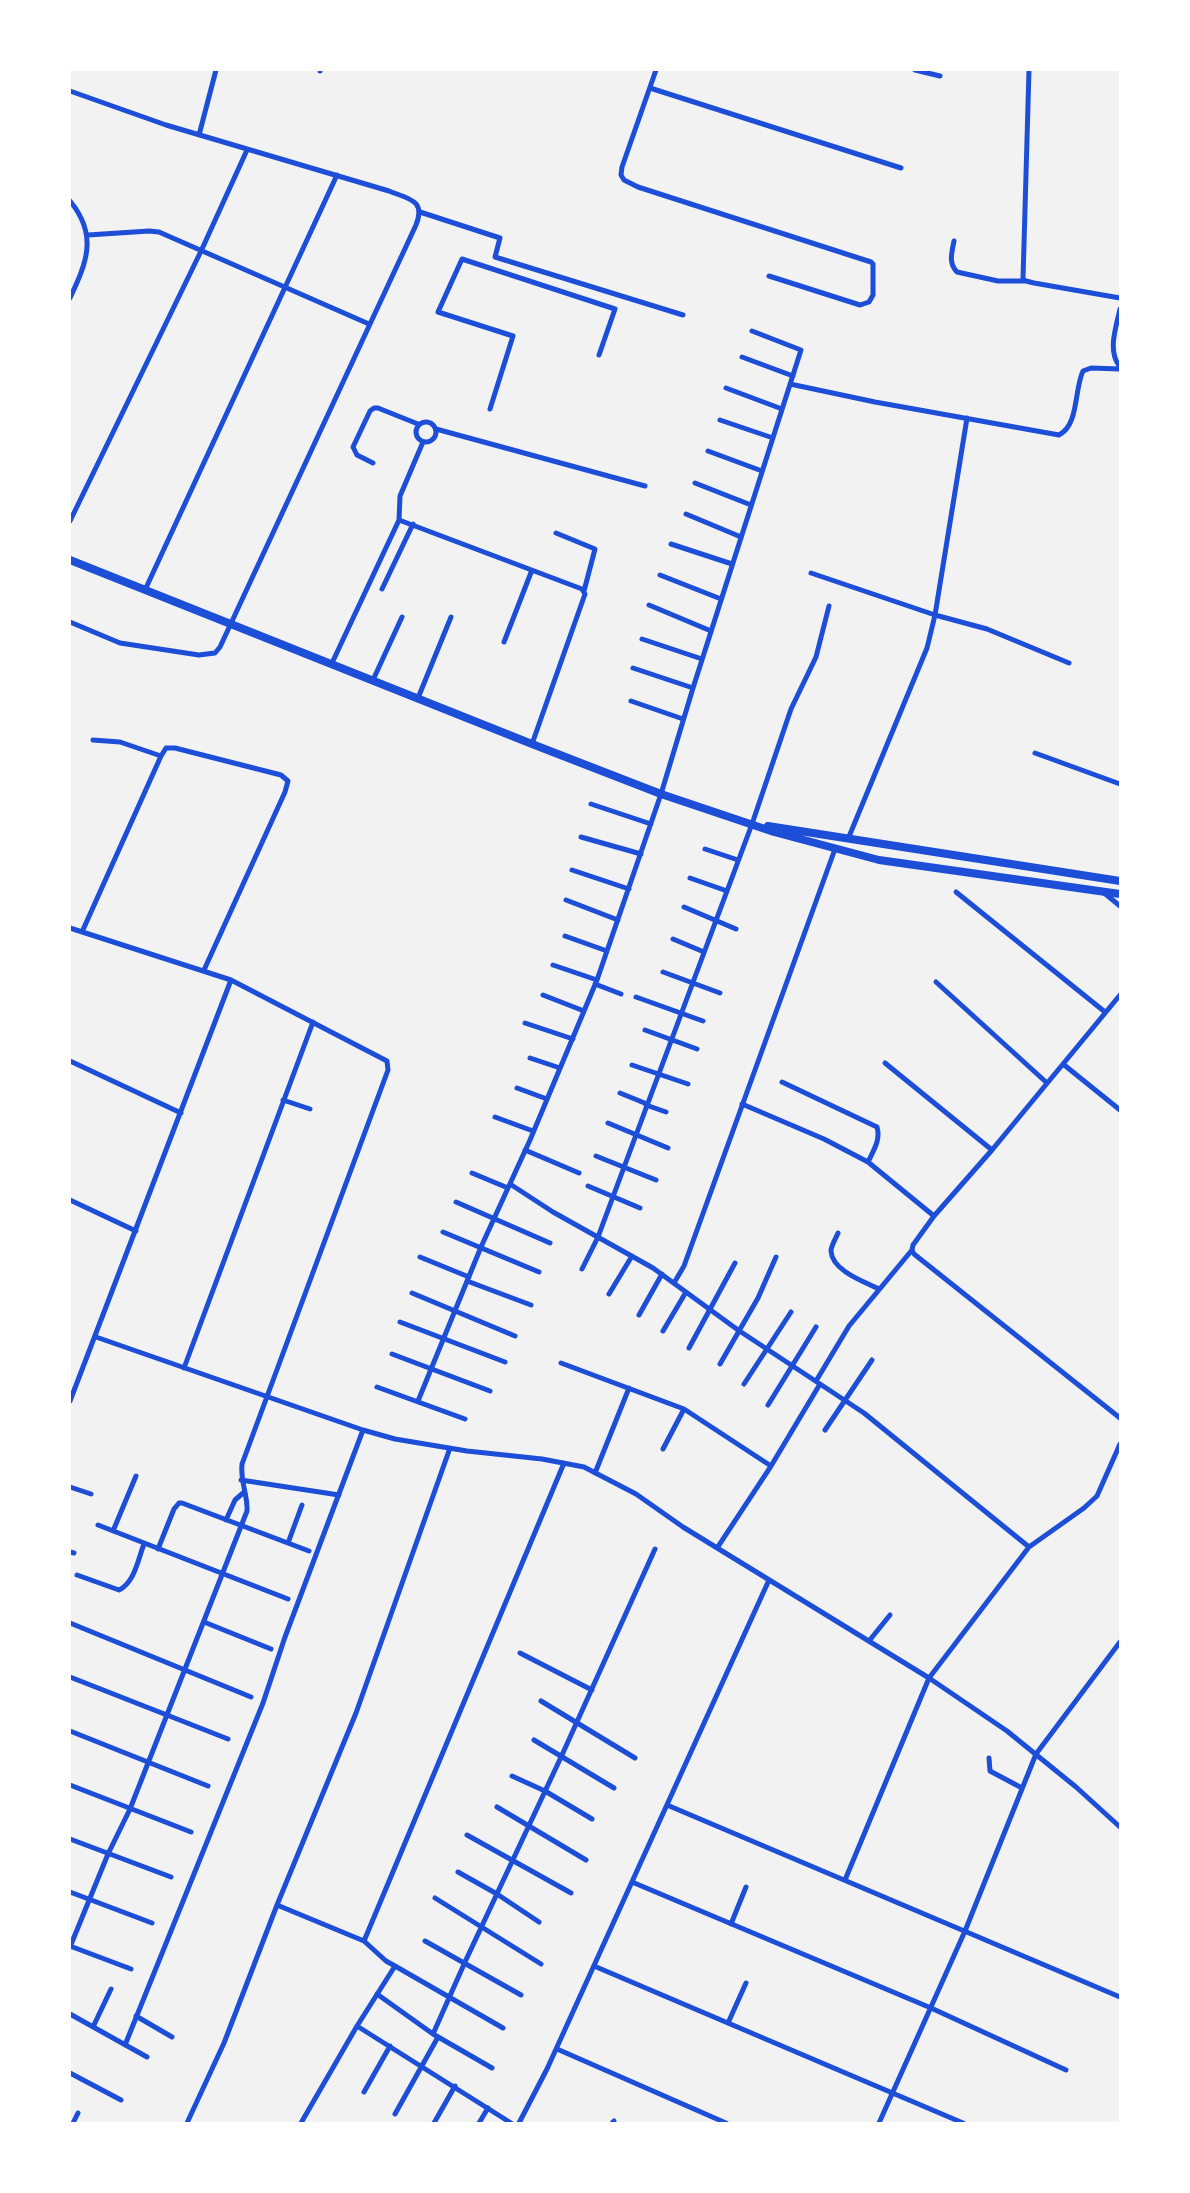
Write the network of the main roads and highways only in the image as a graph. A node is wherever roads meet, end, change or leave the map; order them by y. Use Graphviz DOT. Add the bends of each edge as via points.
graph roads {
  1 [pos="70,560"];
  2 [pos="754,824"];
  3 [pos="1120,881"];
  4 [pos="1120,894"];
  1 -- 2 [label="main road" via="661,794"];
  2 -- 3 [label="main road"];
  2 -- 4 [label="main road" via="879,860"];
}
